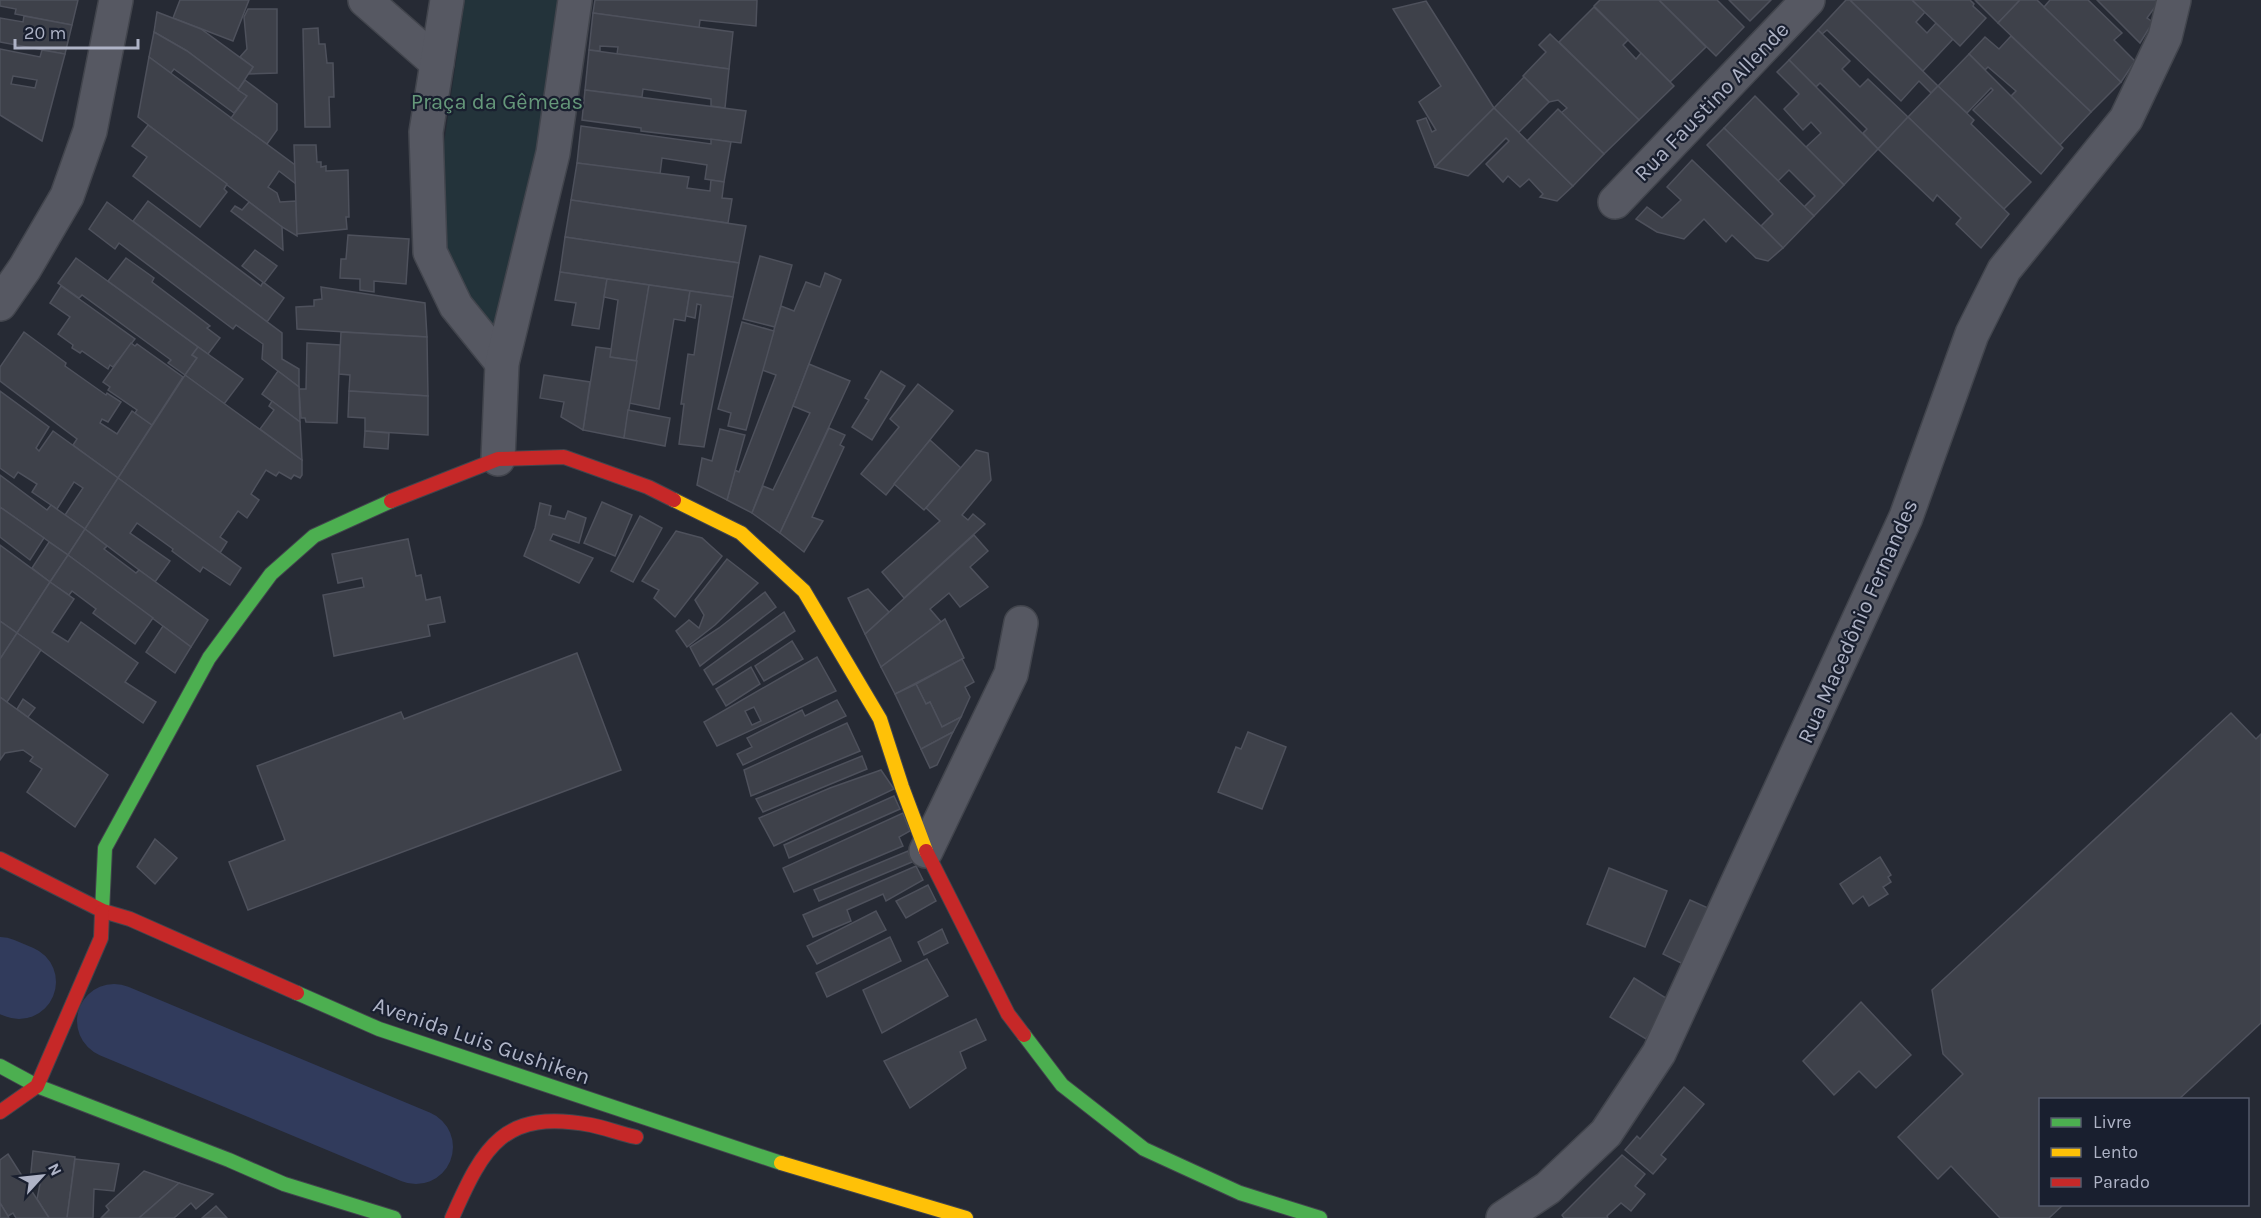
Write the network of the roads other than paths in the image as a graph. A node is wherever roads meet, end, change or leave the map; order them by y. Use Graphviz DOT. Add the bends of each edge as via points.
graph roads {
  1 [pos="116,0"];
  2 [pos="365,0"];
  3 [pos="447,0"];
  4 [pos="574,0"];
  5 [pos="1808,0"];
  6 [pos="2174,0"];
  7 [pos="437,63"];
  8 [pos="1615,202"];
  9 [pos="0,304"];
  10 [pos="502,363"];
  11 [pos="498,459"];
  12 [pos="1021,623"];
  13 [pos="926,851"];
  14 [pos="0,859"];
  15 [pos="103,911"];
  16 [pos="0,1066"];
  17 [pos="37,1086"];
  18 [pos="0,1112"];
  19 [pos="654,1141"];
  20 [pos="721,1158"];
  21 [pos="771,1160"];
  22 [pos="284,1184"];
  23 [pos="296,1201"];
  24 [pos="394,1218"];
  25 [pos="452,1218"];
  26 [pos="966,1218"];
  27 [pos="1320,1218"];
  28 [pos="1503,1218"];
  1 -- 9 [label="street" via="90,131 67,196"];
  2 -- 7 [label="street"];
  3 -- 7 [label="street"];
  4 -- 10 [label="street" via="554,153"];
  5 -- 8 [label="street, Rua Faustino Allende"];
  6 -- 28 [label="street, Rua Macedônio Fernandes" via="2165,37 2126,119 2004,270 1972,334 1906,517 1659,1053 1606,1133 1548,1188"];
  7 -- 10 [label="street" via="426,132 430,252 456,306"];
  10 -- 11 [label="street"];
  11 -- 13 [label="street" via="564,457 648,486 741,534 804,591 880,719"];
  11 -- 15 [label="street" via="314,536 271,574 209,658 105,848"];
  12 -- 13 [label="street" via="1011,674"];
  13 -- 27 [label="street" via="1008,1014 1062,1086 1144,1149 1240,1193"];
  14 -- 15 [label="street, Avenida Luis Gushiken"];
  15 -- 17 [label="street" via="101,938"];
  15 -- 21 [label="street, Avenida Luis Gushiken" via="379,1029"];
  16 -- 17 [label="street"];
  17 -- 18 [label="street"];
  17 -- 22 [label="street"];
  19 -- 25 [label="street" via="560,1120 521,1125 496,1138 481,1156"];
  20 -- 21 [label="street"];
  21 -- 26 [label="street, Avenida Luis Gushiken"];
  22 -- 23 [label="street"];
  22 -- 24 [label="street"];
}
